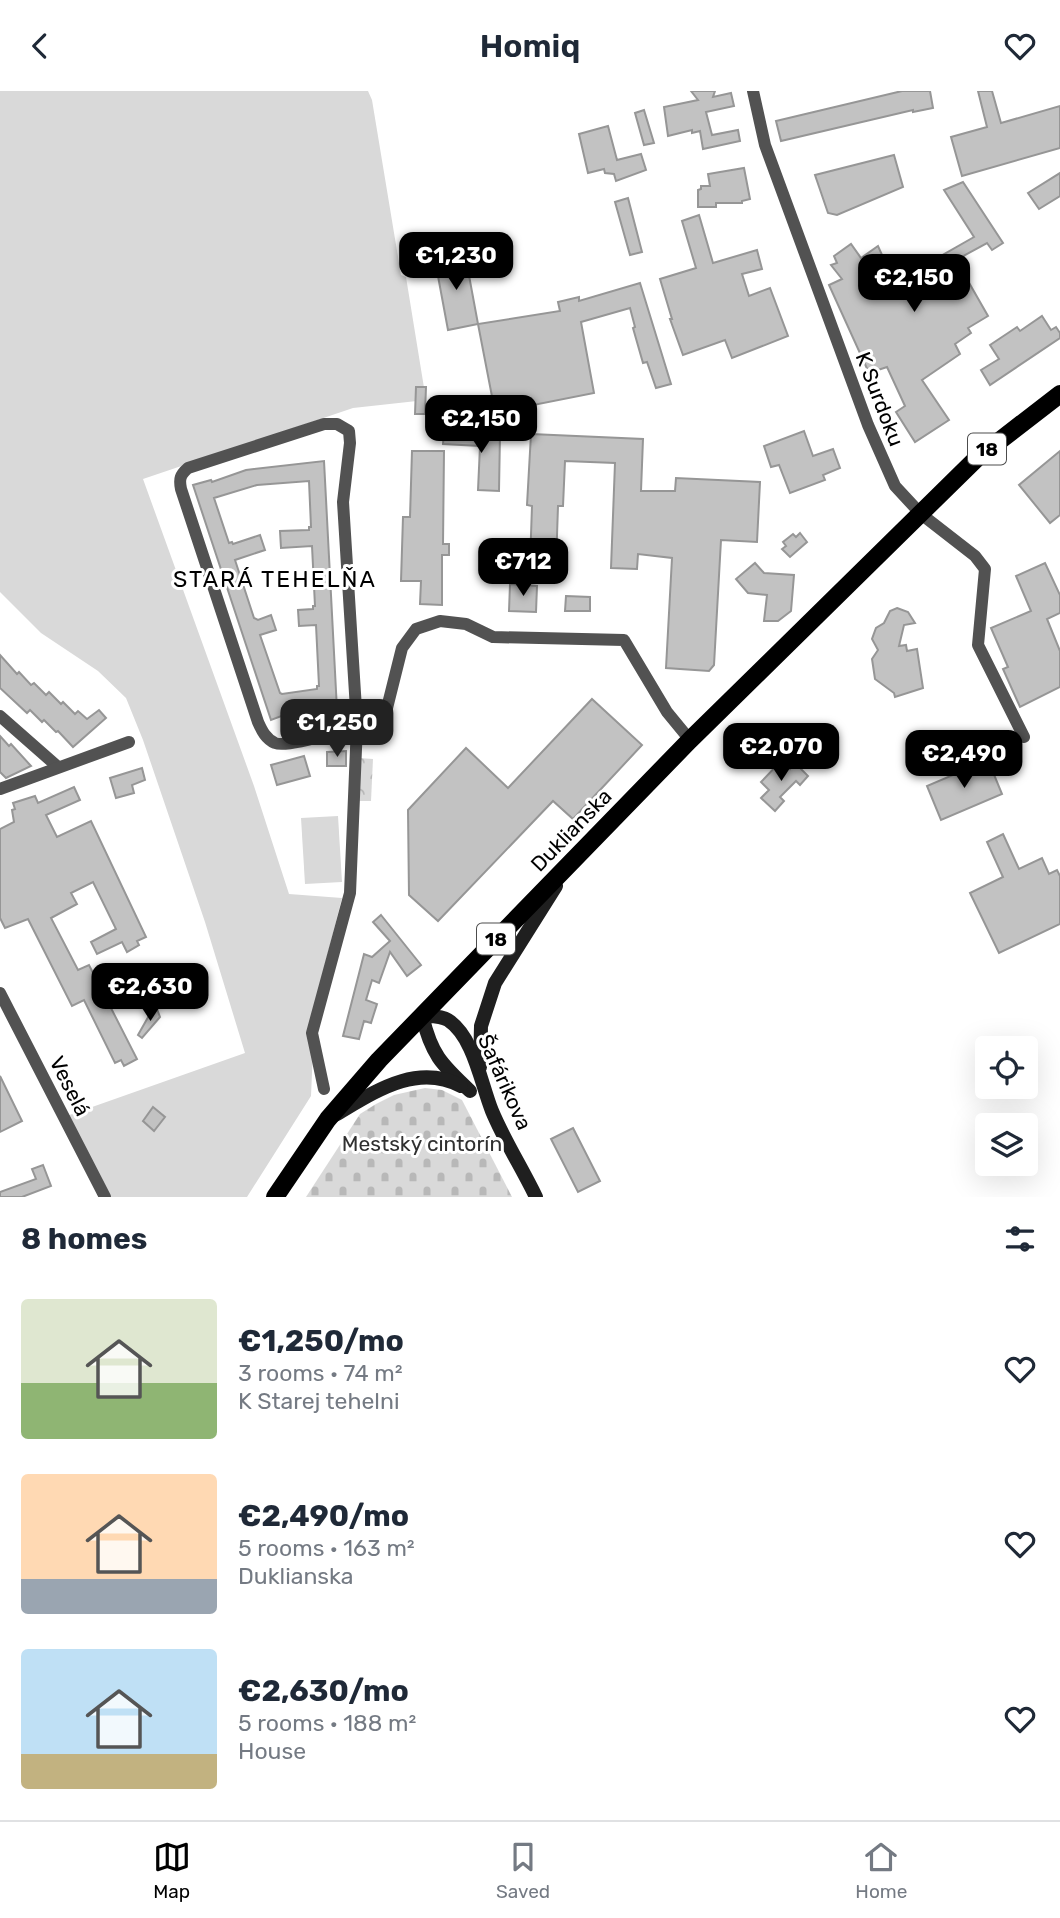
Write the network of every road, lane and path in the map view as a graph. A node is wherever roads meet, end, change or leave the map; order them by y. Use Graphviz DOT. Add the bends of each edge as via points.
graph roads {
  1 [pos="753,91"];
  2 [pos="1060,394"];
  3 [pos="921,514"];
  4 [pos="0,716"];
  5 [pos="357,725"];
  6 [pos="1024,737"];
  7 [pos="690,740"];
  8 [pos="130,742"];
  9 [pos="58,767"];
  10 [pos="0,789"];
  11 [pos="570,864"];
  12 [pos="0,993"];
  13 [pos="422,1015"];
  14 [pos="480,1072"];
  15 [pos="324,1089"];
  16 [pos="470,1091"];
  17 [pos="492,1111"];
  18 [pos="328,1119"];
  19 [pos="105,1197"];
  20 [pos="275,1197"];
  21 [pos="536,1197"];
  1 -- 3 [label="street, K Surdoku" via="765,145 868,425 895,486"];
  2 -- 3 [label="main road, Duklianska / 18" via="975,459"];
  3 -- 6 [label="street" via="985,569 978,645"];
  3 -- 7 [label="main road, Duklianska / 18"];
  4 -- 9 [label="street"];
  5 -- 5 [label="street" via="288,745 274,743 264,735 181,489 179,481 188,468 324,424 337,424 349,431 343,502"];
  5 -- 7 [label="street" via="386,712 402,649 416,629 440,621 466,624 493,637 624,640 667,712"];
  5 -- 15 [label="street" via="350,893 312,1034"];
  7 -- 11 [label="main road, Duklianska / 18"];
  8 -- 9 [label="street"];
  9 -- 10 [label="street"];
  11 -- 13 [label="main road, Duklianska / 18"];
  11 -- 14 [label="street" via="495,983 481,1026"];
  12 -- 19 [label="street, Veselá"];
  13 -- 14 [label="street, Šafárikova" via="446,1018 458,1029"];
  13 -- 16 [label="street, Šafárikova" via="433,1052"];
  13 -- 18 [label="main road, Duklianska / 18"];
  14 -- 17 [label="street, Šafárikova"];
  16 -- 17 [label="street, Šafárikova"];
  16 -- 18 [label="street" via="453,1082 422,1077 390,1083"];
  17 -- 21 [label="street, Šafárikova"];
  18 -- 20 [label="main road, Duklianska / 18"];
}
